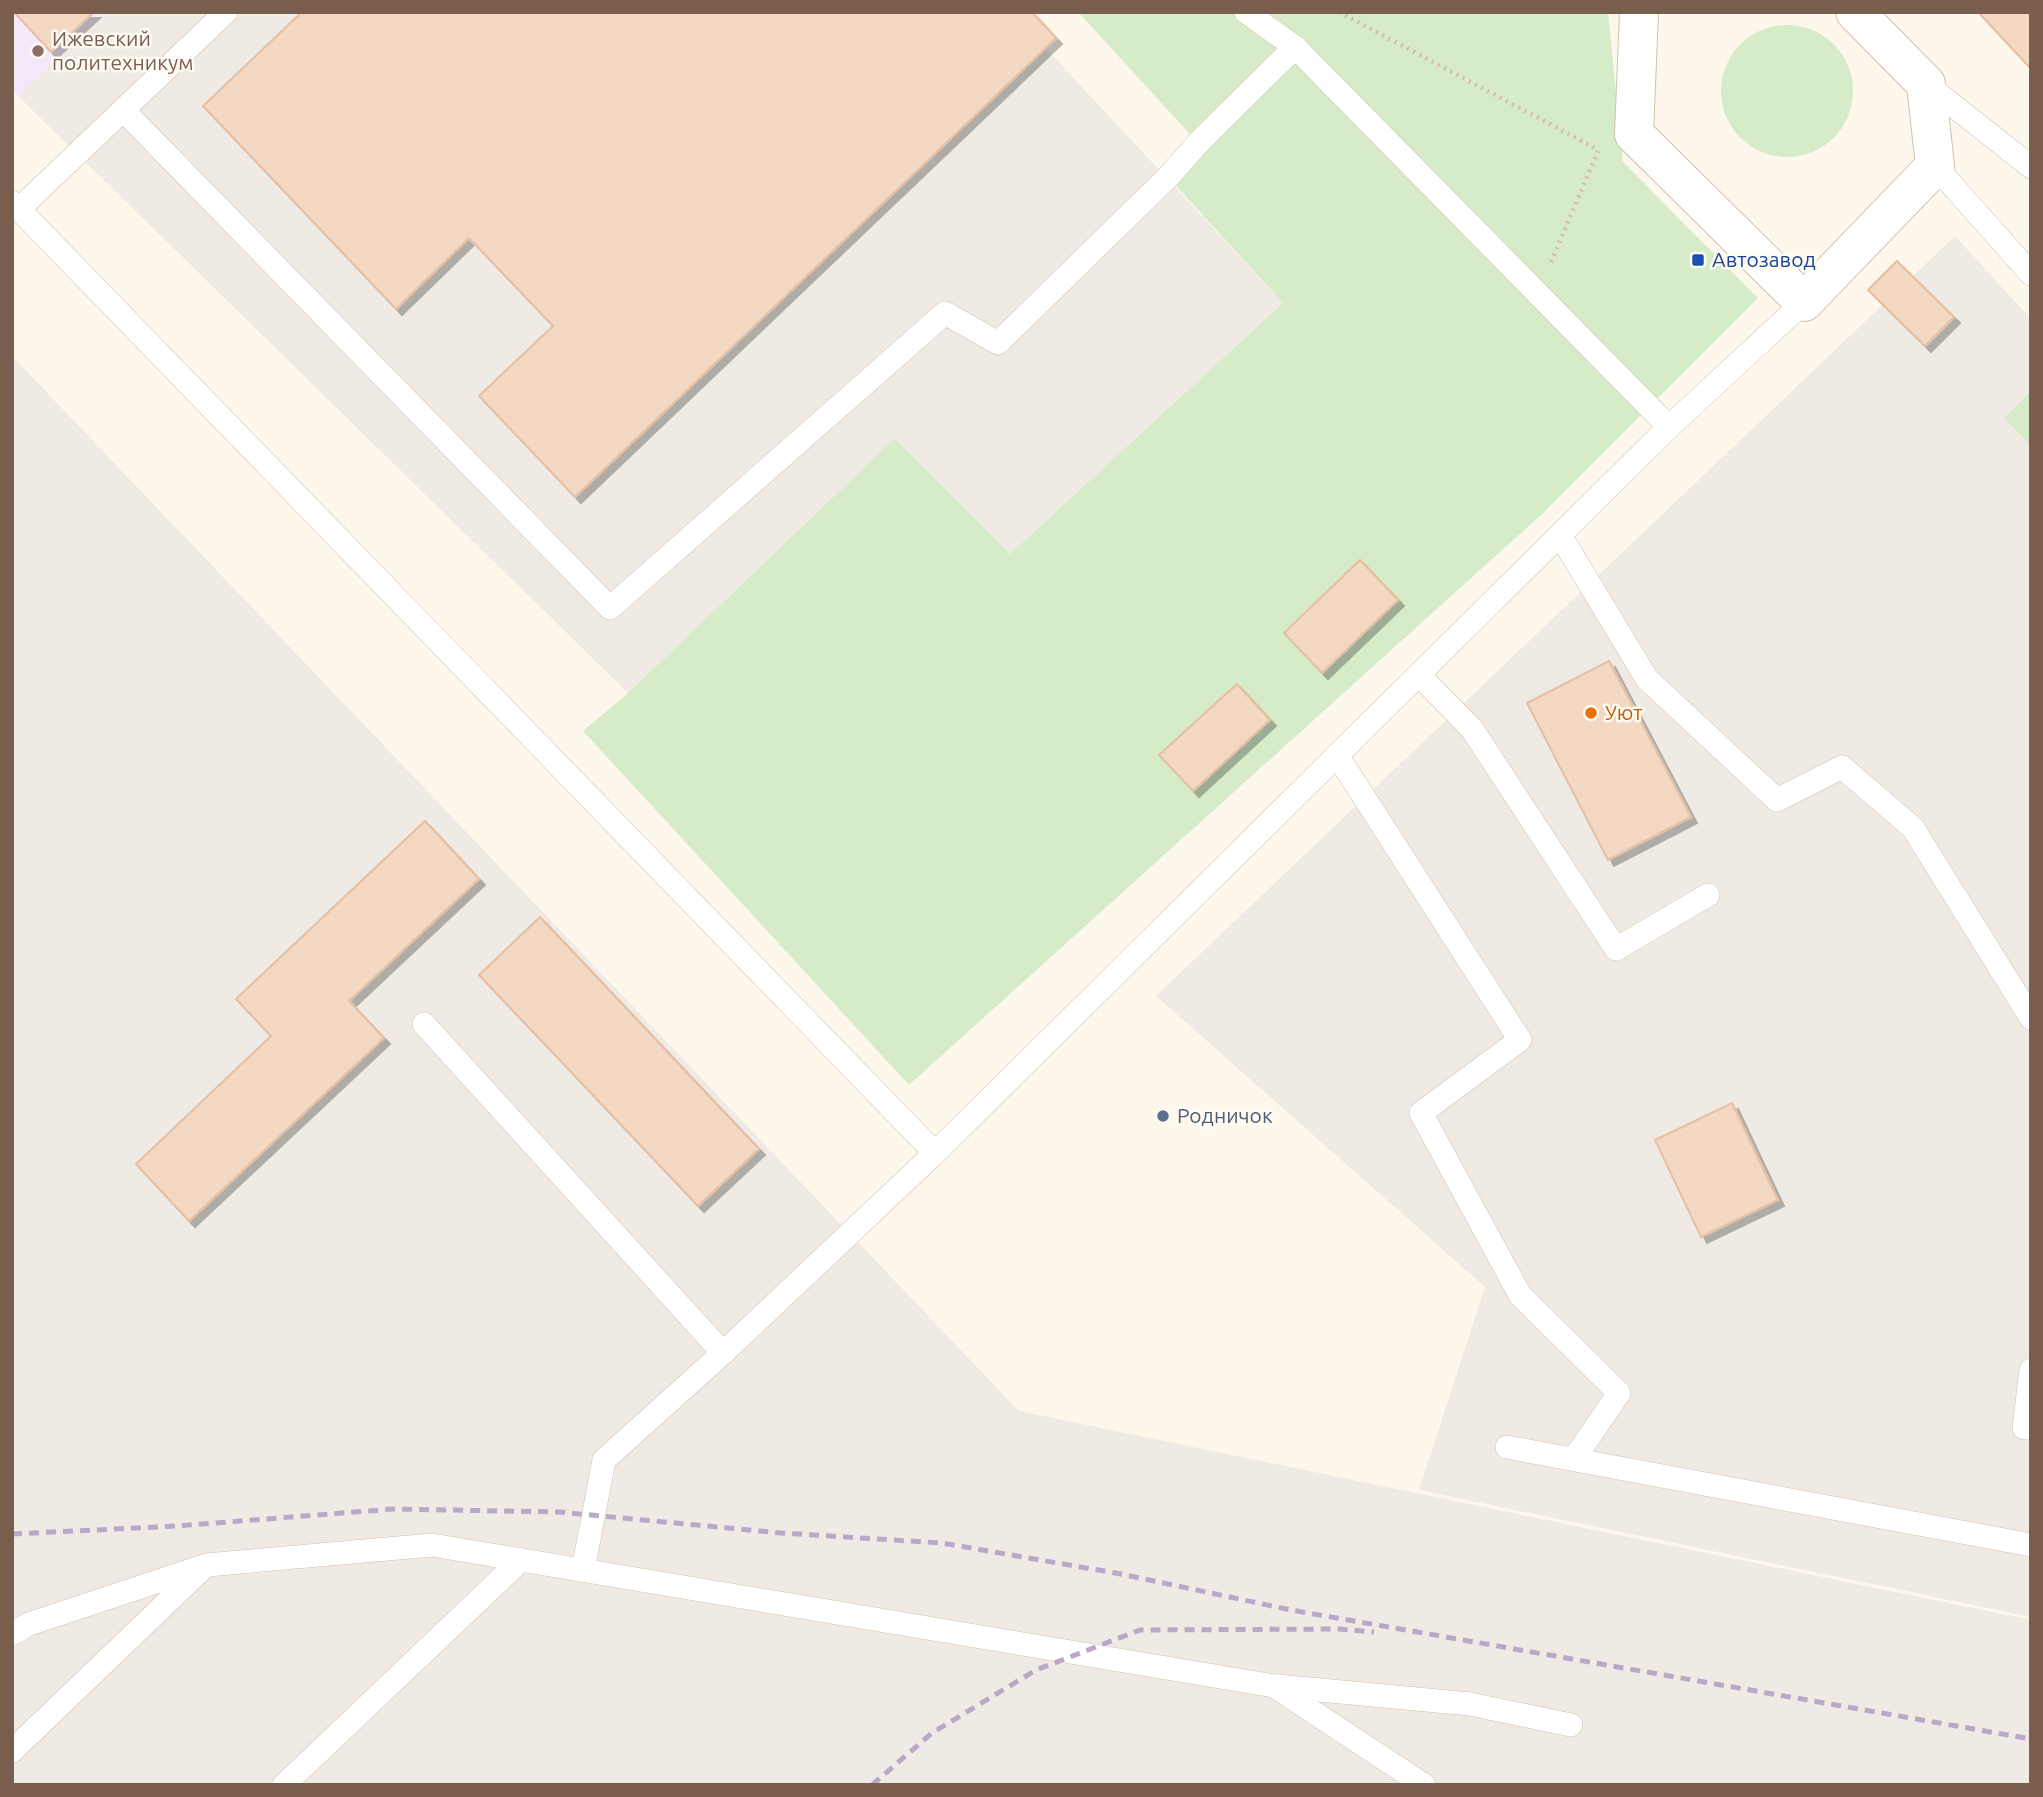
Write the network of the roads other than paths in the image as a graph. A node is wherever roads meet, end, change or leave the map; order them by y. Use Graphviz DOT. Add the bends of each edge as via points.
graph roads {
  1 [pos="226,12"];
  2 [pos="1246,12"];
  3 [pos="1639,12"];
  4 [pos="1855,12"];
  5 [pos="1294,47"];
  6 [pos="1926,84"];
  7 [pos="123,110"];
  8 [pos="1935,166"];
  9 [pos="2031,167"];
  10 [pos="16,206"];
  11 [pos="2031,274"];
  12 [pos="1804,302"];
  13 [pos="1669,427"];
  14 [pos="1560,535"];
  15 [pos="1419,675"];
  16 [pos="1337,755"];
  17 [pos="1708,895"];
  18 [pos="2031,1018"];
  19 [pos="425,1024"];
  20 [pos="935,1153"];
  21 [pos="723,1353"];
  22 [pos="2031,1370"];
  23 [pos="2031,1428"];
  24 [pos="1507,1447"];
  25 [pos="1574,1459"];
  26 [pos="2031,1545"];
  27 [pos="521,1560"];
  28 [pos="207,1565"];
  29 [pos="583,1570"];
  30 [pos="12,1634"];
  31 [pos="1273,1686"];
  32 [pos="1571,1725"];
  33 [pos="12,1751"];
  34 [pos="284,1785"];
  35 [pos="1424,1785"];
  1 -- 7 [label="lane"];
  2 -- 5 [label="lane"];
  3 -- 12 [label="street" via="1634,134"];
  4 -- 6 [label="street"];
  5 -- 7 [label="lane" via="998,343 945,313 610,608"];
  5 -- 13 [label="lane"];
  6 -- 8 [label="street"];
  6 -- 9 [label="lane"];
  7 -- 10 [label="lane"];
  8 -- 11 [label="lane"];
  8 -- 12 [label="street"];
  10 -- 20 [label="lane"];
  12 -- 13 [label="lane"];
  13 -- 14 [label="lane"];
  14 -- 15 [label="lane"];
  14 -- 18 [label="lane" via="1647,679 1777,800 1842,767 1913,828"];
  15 -- 16 [label="lane"];
  15 -- 17 [label="lane" via="1472,729 1616,948"];
  16 -- 20 [label="lane"];
  16 -- 25 [label="lane" via="1520,1040 1421,1113 1520,1295 1619,1394"];
  19 -- 21 [label="lane"];
  20 -- 21 [label="lane"];
  21 -- 29 [label="lane" via="604,1460"];
  22 -- 23 [label="lane" via="2024,1428"];
  24 -- 25 [label="lane"];
  25 -- 26 [label="lane"];
  27 -- 28 [label="lane" via="432,1545"];
  27 -- 29 [label="lane"];
  27 -- 34 [label="lane"];
  28 -- 30 [label="lane"];
  28 -- 33 [label="lane"];
  29 -- 31 [label="lane"];
  31 -- 32 [label="lane" via="1470,1704"];
  31 -- 35 [label="lane"];
}
